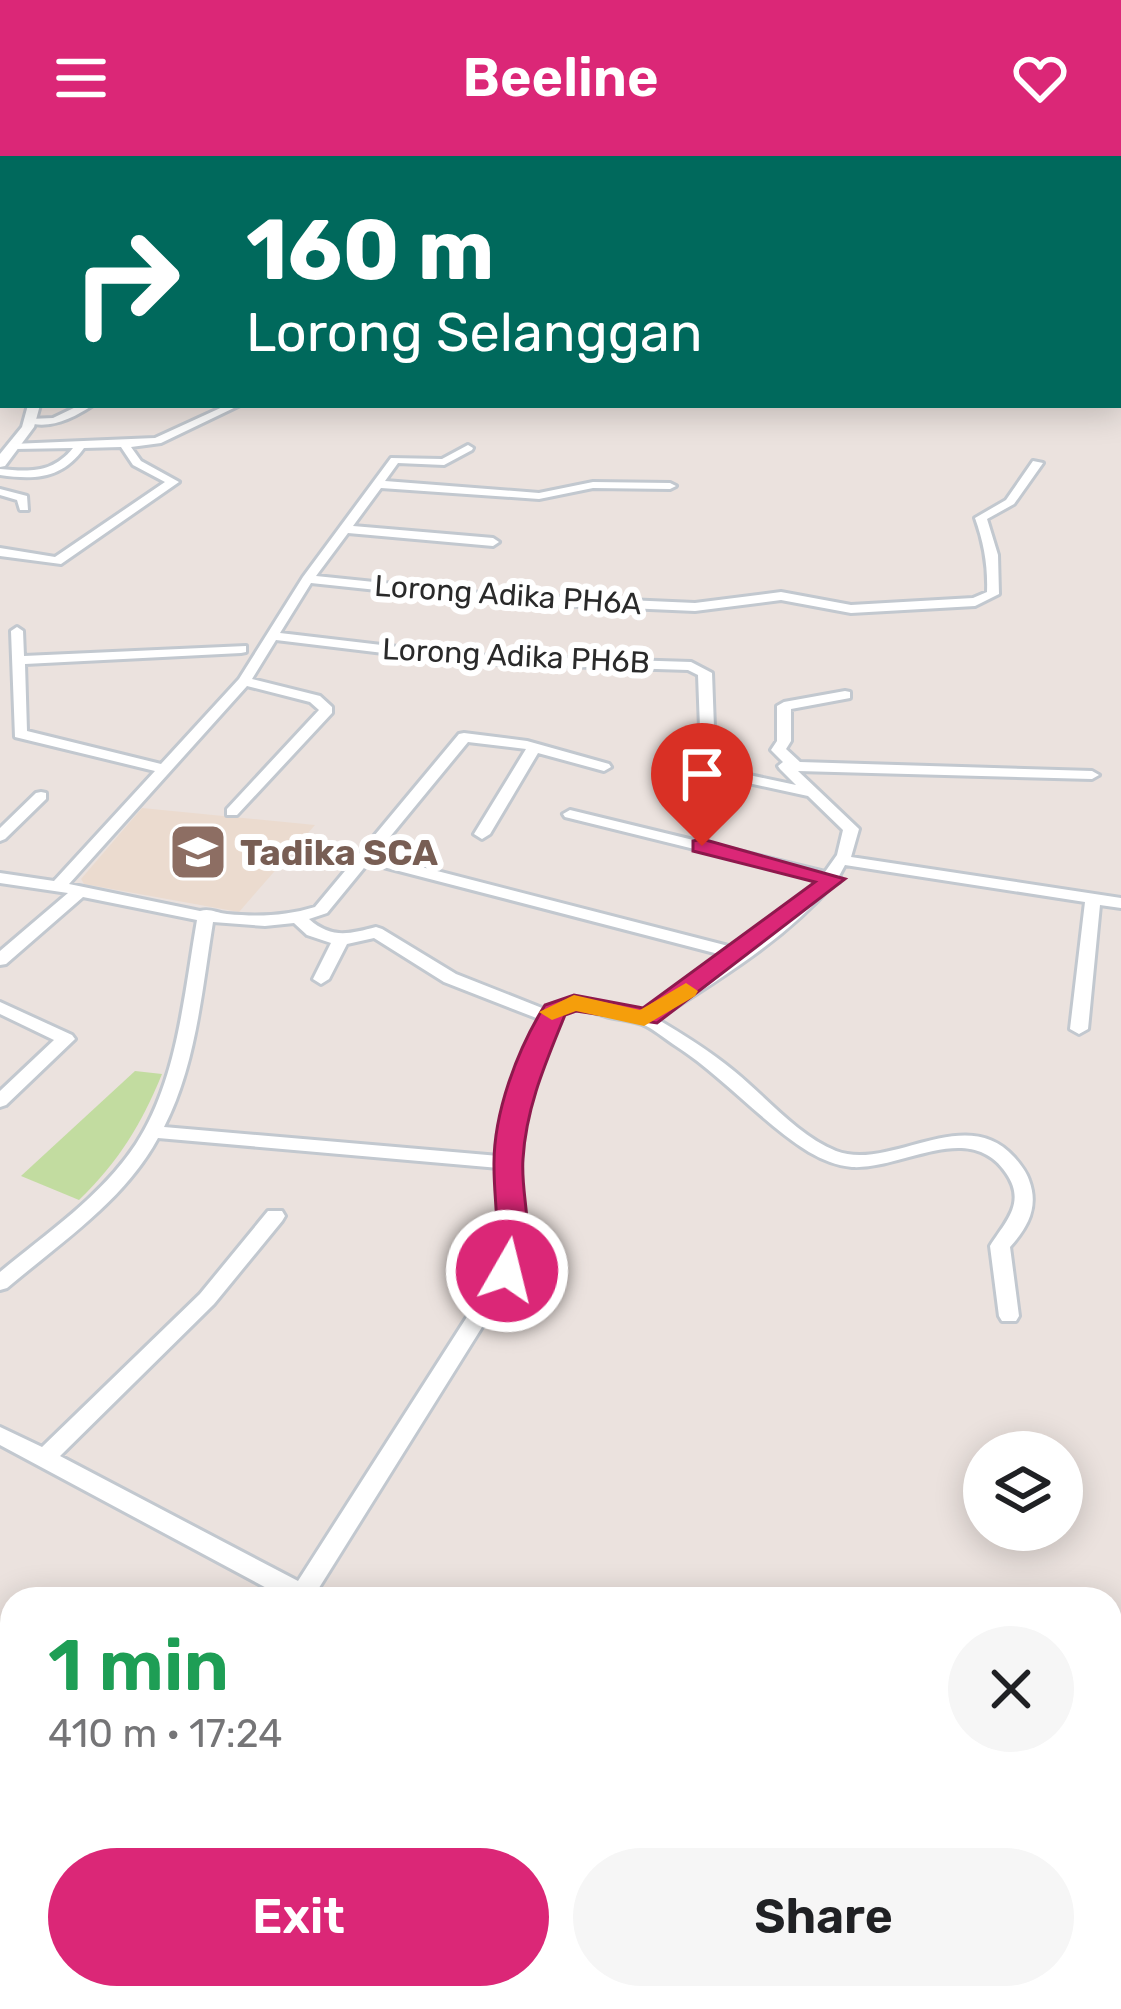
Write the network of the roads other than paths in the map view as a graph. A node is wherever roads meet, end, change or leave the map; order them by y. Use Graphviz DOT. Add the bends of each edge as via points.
graph roads {
  1 [pos="33,408"];
  2 [pos="82,408"];
  3 [pos="229,408"];
  4 [pos="30,422"];
  5 [pos="124,444"];
  6 [pos="81,445"];
  7 [pos="16,446"];
  8 [pos="468,448"];
  9 [pos="1037,463"];
  10 [pos="0,468"];
  11 [pos="379,484"];
  12 [pos="670,486"];
  13 [pos="0,493"];
  14 [pos="24,508"];
  15 [pos="347,529"];
  16 [pos="493,542"];
  17 [pos="1,559"];
  18 [pos="308,579"];
  19 [pos="16,632"];
  20 [pos="272,637"];
  21 [pos="241,649"];
  22 [pos="16,661"];
  23 [pos="244,681"];
  24 [pos="845,695"];
  25 [pos="707,728"];
  26 [pos="534,747"];
  27 [pos="794,764"];
  28 [pos="604,767"];
  29 [pos="165,769"];
  30 [pos="1092,775"];
  31 [pos="735,776"];
  32 [pos="813,793"];
  33 [pos="41,796"];
  34 [pos="232,812"];
  35 [pos="570,814"];
  36 [pos="4,827"];
  37 [pos="482,834"];
  38 [pos="365,856"];
  39 [pos="846,861"];
  40 [pos="0,878"];
  41 [pos="833,879"];
  42 [pos="58,886"];
  43 [pos="80,891"];
  44 [pos="1093,899"];
  45 [pos="1121,903"];
  46 [pos="206,913"];
  47 [pos="300,920"];
  48 [pos="340,941"];
  49 [pos="738,954"];
  50 [pos="0,960"];
  51 [pos="321,979"];
  52 [pos="0,1007"];
  53 [pos="548,1017"];
  54 [pos="644,1018"];
  55 [pos="1079,1029"];
  56 [pos="0,1101"];
  57 [pos="154,1132"];
  58 [pos="508,1163"];
  59 [pos="274,1216"];
  60 [pos="0,1283"];
  61 [pos="1009,1316"];
  62 [pos="0,1435"];
  63 [pos="45,1457"];
  64 [pos="283,1587"];
  65 [pos="306,1587"];
  1 -- 4 [label="street"];
  2 -- 4 [label="street"];
  3 -- 5 [label="street" via="158,441"];
  4 -- 7 [label="street"];
  5 -- 6 [label="street"];
  5 -- 17 [label="street" via="137,463 172,484 57,561"];
  6 -- 7 [label="street"];
  6 -- 10 [label="street" via="52,474"];
  7 -- 10 [label="street"];
  8 -- 11 [label="street" via="445,462 395,460"];
  9 -- 18 [label="street, Lorong Adika PH6A" via="1010,502 981,518 994,563 987,599 851,609 781,596 709,607 490,598"];
  11 -- 12 [label="street" via="506,495"];
  11 -- 15 [label="street"];
  13 -- 14 [label="street" via="23,498"];
  15 -- 16 [label="street"];
  15 -- 18 [label="street"];
  18 -- 20 [label="street"];
  19 -- 22 [label="street"];
  20 -- 23 [label="street"];
  20 -- 25 [label="street, Lorong Adika PH6B" via="466,659 691,666 705,673"];
  21 -- 22 [label="street"];
  22 -- 29 [label="street" via="20,734"];
  23 -- 29 [label="street"];
  23 -- 34 [label="street" via="315,699 327,710"];
  24 -- 27 [label="street" via="784,706 778,750"];
  26 -- 28 [label="street"];
  26 -- 37 [label="street"];
  26 -- 38 [label="street" via="459,740"];
  27 -- 30 [label="street"];
  27 -- 32 [label="street" via="784,767"];
  29 -- 42 [label="street"];
  31 -- 32 [label="street"];
  32 -- 39 [label="street" via="851,829"];
  33 -- 36 [label="street"];
  35 -- 41 [label="street"];
  38 -- 47 [label="street" via="321,910"];
  38 -- 49 [label="street"];
  39 -- 41 [label="street"];
  39 -- 44 [label="street"];
  40 -- 42 [label="street"];
  41 -- 49 [label="street"];
  42 -- 43 [label="street"];
  43 -- 46 [label="street"];
  43 -- 50 [label="street"];
  44 -- 45 [label="street"];
  44 -- 55 [label="street"];
  46 -- 47 [label="street"];
  46 -- 57 [label="street"];
  47 -- 48 [label="street"];
  48 -- 51 [label="street"];
  48 -- 53 [label="street" via="376,932 450,978"];
  49 -- 54 [label="street"];
  52 -- 56 [label="street" via="66,1039"];
  53 -- 54 [label="street" via="574,1003"];
  53 -- 58 [label="street" via="519,1095"];
  54 -- 61 [label="street" via="830,1156 866,1162 961,1142 1011,1163 1022,1204 1021,1222 1000,1246"];
  57 -- 58 [label="street"];
  57 -- 60 [label="street" via="125,1173"];
  58 -- 65 [label="street" via="514,1245 501,1284"];
  59 -- 63 [label="street" via="207,1299"];
  62 -- 63 [label="street"];
  63 -- 64 [label="street"];
}
